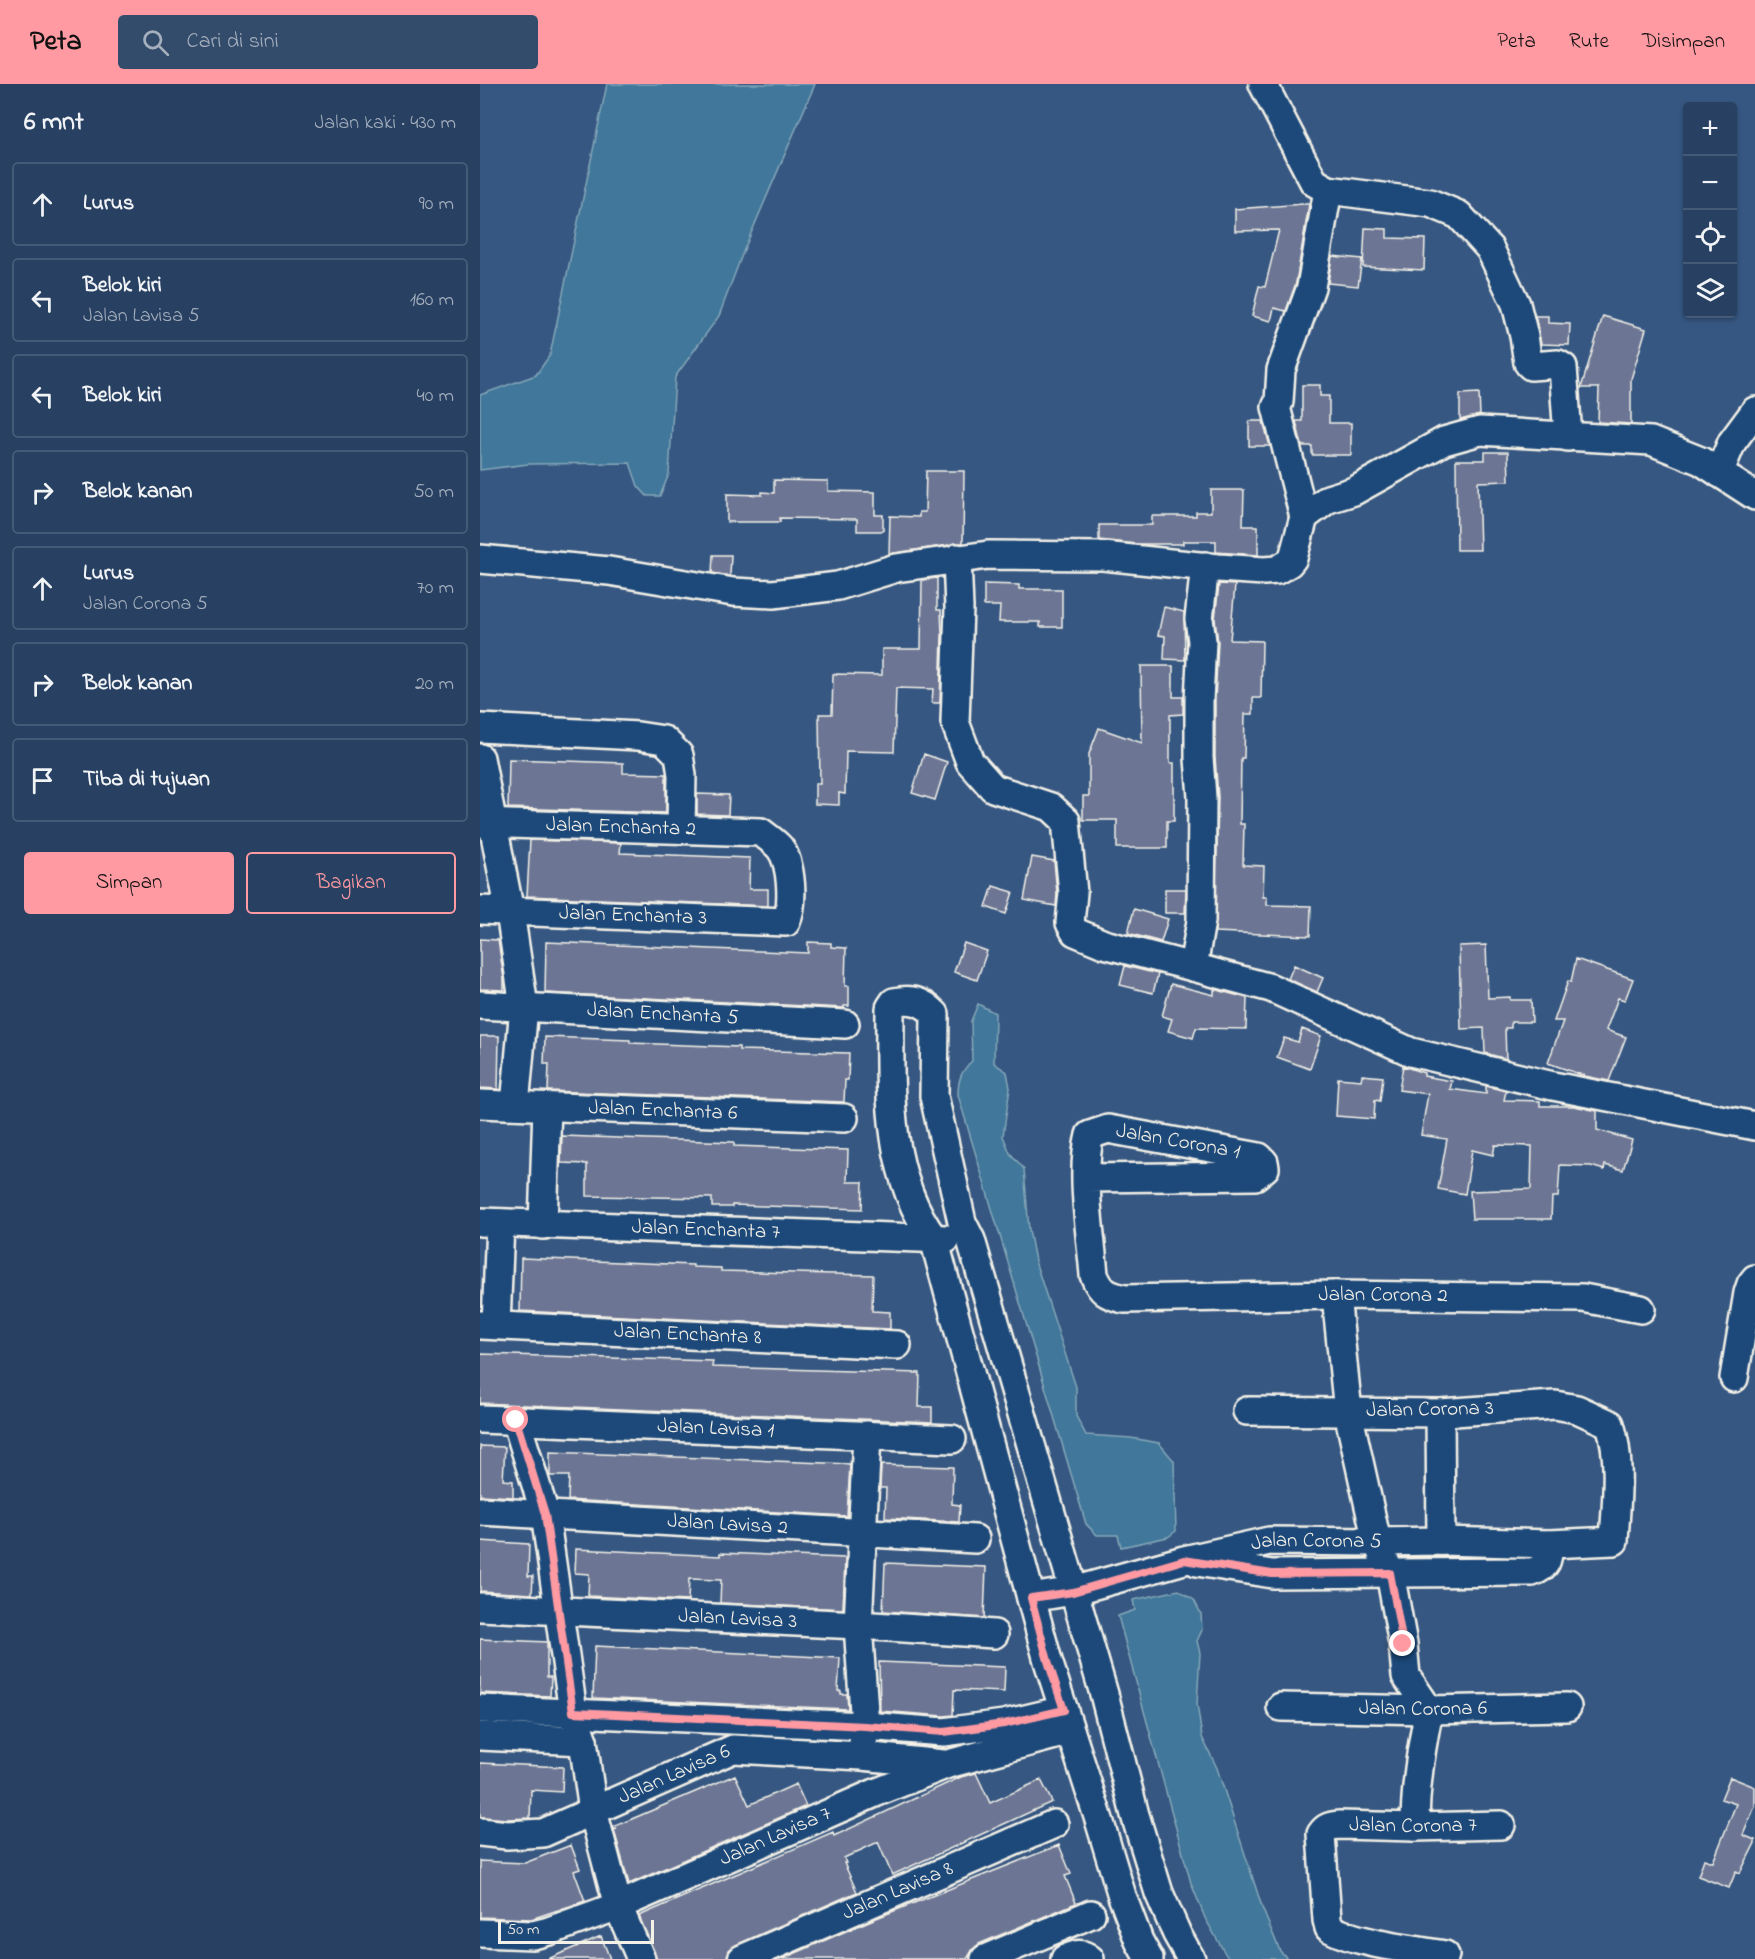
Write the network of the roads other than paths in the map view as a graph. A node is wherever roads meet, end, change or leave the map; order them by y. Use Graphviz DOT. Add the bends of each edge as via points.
graph roads {
  1 [pos="1263,84"];
  2 [pos="1328,190"];
  3 [pos="1755,411"];
  4 [pos="1568,437"];
  5 [pos="1719,473"];
  6 [pos="1755,496"];
  7 [pos="1304,517"];
  8 [pos="957,558"];
  9 [pos="480,559"];
  10 [pos="1204,566"];
  11 [pos="480,728"];
  12 [pos="480,759"];
  13 [pos="487,823"];
  14 [pos="681,829"];
  15 [pos="480,910"];
  16 [pos="510,912"];
  17 [pos="786,922"];
  18 [pos="1193,967"];
  19 [pos="480,1005"];
  20 [pos="524,1007"];
  21 [pos="845,1024"];
  22 [pos="480,1104"];
  23 [pos="515,1106"];
  24 [pos="548,1107"];
  25 [pos="844,1118"];
  26 [pos="1755,1126"];
  27 [pos="1087,1178"];
  28 [pos="480,1204"];
  29 [pos="544,1216"];
  30 [pos="490,1223"];
  31 [pos="927,1229"];
  32 [pos="967,1231"];
  33 [pos="1755,1280"];
  34 [pos="1336,1295"];
  35 [pos="1641,1309"];
  36 [pos="488,1325"];
  37 [pos="897,1345"];
  38 [pos="1734,1378"];
  39 [pos="1247,1411"];
  40 [pos="1348,1412"];
  41 [pos="1440,1413"];
  42 [pos="480,1419"];
  43 [pos="516,1420"];
  44 [pos="867,1436"];
  45 [pos="952,1439"];
  46 [pos="480,1511"];
  47 [pos="545,1514"];
  48 [pos="862,1532"];
  49 [pos="975,1539"];
  50 [pos="1441,1541"];
  51 [pos="1614,1541"];
  52 [pos="1377,1542"];
  53 [pos="1549,1544"];
  54 [pos="1184,1560"];
  55 [pos="1390,1573"];
  56 [pos="1073,1592"];
  57 [pos="1031,1598"];
  58 [pos="480,1607"];
  59 [pos="559,1611"];
  60 [pos="858,1625"];
  61 [pos="994,1634"];
  62 [pos="1281,1707"];
  63 [pos="1567,1707"];
  64 [pos="480,1709"];
  65 [pos="1429,1710"];
  66 [pos="573,1712"];
  67 [pos="1067,1720"];
  68 [pos="865,1726"];
  69 [pos="480,1736"];
  70 [pos="582,1741"];
  71 [pos="862,1756"];
  72 [pos="948,1764"];
  73 [pos="875,1793"];
  74 [pos="593,1811"];
  75 [pos="1054,1824"];
  76 [pos="1501,1825"];
  77 [pos="1416,1827"];
  78 [pos="480,1832"];
  79 [pos="618,1906"];
  80 [pos="1091,1914"];
  81 [pos="480,1933"];
  82 [pos="1445,1956"];
  83 [pos="641,1959"];
  84 [pos="742,1959"];
  85 [pos="985,1959"];
  86 [pos="1149,1959"];
  87 [pos="1191,1959"];
  1 -- 2 [label="street" via="1314,182"];
  2 -- 4 [label="street" via="1430,203 1459,215 1490,249 1516,304 1528,363 1563,367"];
  2 -- 7 [label="street" via="1311,287 1281,369 1276,407"];
  3 -- 5 [label="street" via="1732,442"];
  4 -- 5 [label="street" via="1651,441 1701,461"];
  4 -- 7 [label="street" via="1480,430 1444,441 1354,491 1328,499"];
  5 -- 6 [label="street"];
  7 -- 10 [label="street" via="1293,558 1277,570"];
  8 -- 9 [label="street" via="896,568 838,586 773,594 733,592 609,571"];
  8 -- 10 [label="street" via="1103,556"];
  8 -- 18 [label="street" via="955,722 970,762 993,788 1051,807 1066,821 1073,893 1070,923 1075,933"];
  10 -- 18 [label="street" via="1199,619 1203,641 1199,700 1203,797 1201,921"];
  11 -- 14 [label="street" via="664,740 679,755"];
  12 -- 13 [label="street"];
  13 -- 14 [label="street, Jalan Enchanta 2"];
  13 -- 16 [label="street"];
  14 -- 17 [label="street, Jalan Enchanta 2" via="761,832 780,849 790,875"];
  15 -- 16 [label="street, Jalan Enchanta 3"];
  16 -- 17 [label="street, Jalan Enchanta 3"];
  16 -- 20 [label="street"];
  18 -- 26 [label="street" via="1271,988 1411,1052 1553,1086"];
  19 -- 20 [label="street, Jalan Enchanta 5"];
  20 -- 21 [label="street, Jalan Enchanta 5"];
  20 -- 23 [label="street"];
  22 -- 23 [label="street, Jalan Enchanta 6"];
  23 -- 24 [label="street, Jalan Enchanta 6"];
  24 -- 25 [label="street, Jalan Enchanta 6"];
  24 -- 29 [label="street"];
  27 -- 27 [label="street, Jalan Corona 1" via="1090,1135 1108,1129 1259,1157 1265,1167 1254,1176"];
  27 -- 34 [label="street, Jalan Corona 2" via="1094,1275 1106,1294 1124,1299"];
  28 -- 29 [label="street, Jalan Enchanta 7"];
  29 -- 30 [label="street, Jalan Enchanta 7"];
  29 -- 31 [label="street, Jalan Enchanta 7"];
  30 -- 36 [label="street"];
  31 -- 32 [label="street, Jalan Enchanta 7"];
  31 -- 32 [label="street" via="897,1158 890,1095 890,1008 894,1002 907,999 926,1004 935,1014 934,1096"];
  31 -- 57 [label="street"];
  32 -- 56 [label="street"];
  33 -- 38 [label="street" via="1748,1293"];
  34 -- 35 [label="street, Jalan Corona 2" via="1583,1298"];
  34 -- 40 [label="street"];
  36 -- 37 [label="street, Jalan Enchanta 8"];
  39 -- 40 [label="street, Jalan Corona 3"];
  40 -- 41 [label="street, Jalan Corona 3"];
  40 -- 52 [label="street"];
  41 -- 50 [label="street"];
  41 -- 51 [label="street, Jalan Corona 3" via="1555,1405 1577,1409 1610,1424 1617,1472"];
  42 -- 43 [label="street, Jalan Lavisa 1"];
  43 -- 44 [label="street, Jalan Lavisa 1"];
  43 -- 47 [label="street"];
  44 -- 45 [label="street, Jalan Lavisa 1"];
  44 -- 48 [label="street"];
  46 -- 47 [label="street, Jalan Lavisa 2"];
  47 -- 48 [label="street, Jalan Lavisa 2"];
  47 -- 59 [label="street"];
  48 -- 49 [label="street, Jalan Lavisa 2"];
  48 -- 60 [label="street"];
  50 -- 52 [label="street, Jalan Corona 5"];
  50 -- 53 [label="street, Jalan Corona 5"];
  51 -- 53 [label="street, Jalan Corona 5"];
  52 -- 54 [label="street, Jalan Corona 5" via="1269,1540"];
  52 -- 55 [label="street"];
  53 -- 55 [label="street, Jalan Corona 5" via="1545,1566 1532,1572"];
  54 -- 55 [label="street, Jalan Corona 5" via="1272,1574"];
  54 -- 56 [label="street"];
  55 -- 65 [label="street" via="1406,1676"];
  56 -- 57 [label="street"];
  56 -- 87 [label="street" via="1160,1893"];
  57 -- 67 [label="street"];
  58 -- 59 [label="street, Jalan Lavisa 3"];
  59 -- 60 [label="street, Jalan Lavisa 3"];
  59 -- 66 [label="street"];
  60 -- 61 [label="street, Jalan Lavisa 3"];
  60 -- 68 [label="street"];
  62 -- 65 [label="street, Jalan Corona 6"];
  63 -- 65 [label="street, Jalan Corona 6"];
  64 -- 66 [label="street"];
  65 -- 77 [label="street"];
  66 -- 68 [label="street"];
  66 -- 70 [label="street"];
  67 -- 68 [label="street" via="944,1732"];
  67 -- 72 [label="street, Jalan Lavisa 7"];
  67 -- 86 [label="street" via="1122,1896"];
  68 -- 71 [label="street"];
  69 -- 70 [label="street"];
  70 -- 74 [label="street"];
  71 -- 72 [label="street, Jalan Lavisa 6"];
  71 -- 73 [label="street"];
  71 -- 74 [label="street, Jalan Lavisa 6" via="733,1749"];
  72 -- 73 [label="street, Jalan Lavisa 7"];
  73 -- 79 [label="street, Jalan Lavisa 7"];
  74 -- 78 [label="street, Jalan Lavisa 6" via="543,1833"];
  74 -- 79 [label="street"];
  75 -- 84 [label="street, Jalan Lavisa 8"];
  76 -- 77 [label="street, Jalan Corona 7"];
  77 -- 82 [label="street, Jalan Corona 7" via="1340,1825 1324,1829 1327,1920 1329,1928 1340,1934"];
  79 -- 81 [label="street, Jalan Lavisa 7" via="533,1935"];
  79 -- 83 [label="street"];
  80 -- 85 [label="street"];
}
